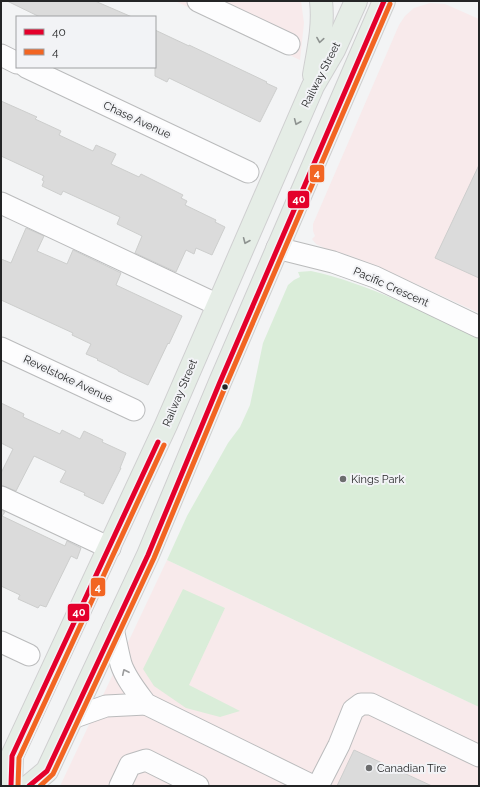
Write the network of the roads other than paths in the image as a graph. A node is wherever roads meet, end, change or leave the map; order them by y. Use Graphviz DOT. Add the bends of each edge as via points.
graph roads {
  1 [pos="198,1"];
  2 [pos="321,1"];
  3 [pos="356,1"];
  4 [pos="384,1"];
  5 [pos="289,44"];
  6 [pos="1,55"];
  7 [pos="16,62"];
  8 [pos="28,68"];
  9 [pos="313,86"];
  10 [pos="248,172"];
  11 [pos="1,203"];
  12 [pos="278,248"];
  13 [pos="218,305"];
  14 [pos="479,327"];
  15 [pos="1,348"];
  16 [pos="134,410"];
  17 [pos="1,497"];
  18 [pos="110,548"];
  19 [pos="113,629"];
  20 [pos="1,642"];
  21 [pos="29,655"];
  22 [pos="146,704"];
  23 [pos="72,718"];
  24 [pos="479,756"];
  25 [pos="11,786"];
  26 [pos="29,786"];
  27 [pos="120,786"];
  28 [pos="198,786"];
  29 [pos="313,786"];
  30 [pos="318,786"];
  1 -- 5 [label="street"];
  2 -- 9 [label="highway, one-way" via="321,33"];
  3 -- 9 [label="highway, Railway Street" via="334,50"];
  4 -- 12 [label="highway"];
  6 -- 7 [label="street"];
  8 -- 10 [label="street, Chase Avenue"];
  9 -- 13 [label="highway, Railway Street, one-way"];
  11 -- 13 [label="street"];
  12 -- 14 [label="street, Pacific Crescent" via="333,262 375,277"];
  12 -- 19 [label="highway" via="148,555"];
  13 -- 18 [label="highway, Railway Street"];
  15 -- 16 [label="street, Revelstoke Avenue"];
  17 -- 18 [label="street"];
  18 -- 25 [label="highway, Railway Street" via="12,756"];
  22 -- 19 [label="street, one-way" via="124,672"];
  19 -- 23 [label="highway"];
  20 -- 21 [label="street"];
  22 -- 23 [label="street" via="106,706"];
  22 -- 29 [label="street"];
  23 -- 26 [label="highway" via="47,771"];
  24 -- 30 [label="street" via="371,704 361,704 353,710"];
  27 -- 28 [label="street" via="130,765 146,760"];
}
